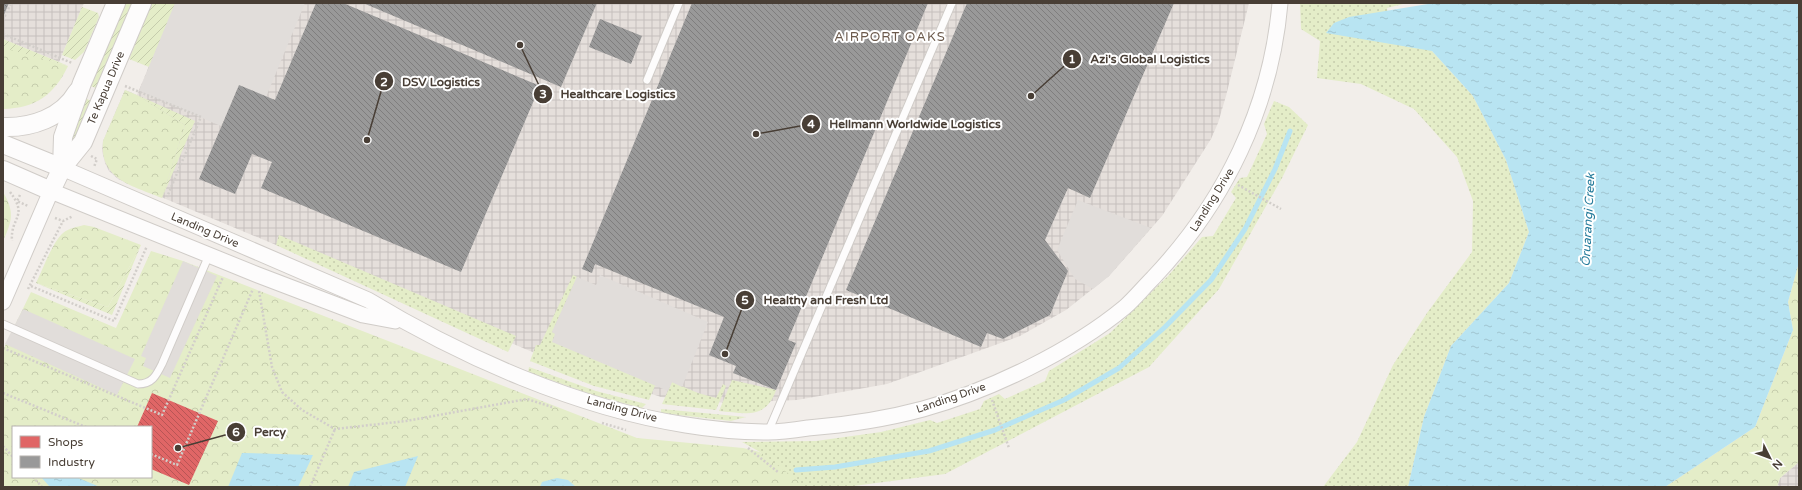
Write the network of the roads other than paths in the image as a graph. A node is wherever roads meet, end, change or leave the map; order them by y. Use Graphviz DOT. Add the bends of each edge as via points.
graph roads {
  1 [pos="116,3"];
  2 [pos="142,3"];
  3 [pos="679,3"];
  4 [pos="952,3"];
  5 [pos="1280,3"];
  6 [pos="647,80"];
  7 [pos="82,83"];
  8 [pos="3,127"];
  9 [pos="3,144"];
  10 [pos="62,168"];
  11 [pos="3,170"];
  12 [pos="51,191"];
  13 [pos="209,255"];
  14 [pos="3,302"];
  15 [pos="404,322"];
  16 [pos="3,324"];
  17 [pos="768,432"];
  1 -- 7 [label="street, Te Kapua Drive"];
  2 -- 10 [label="street, Te Kapua Drive" via="83,142"];
  3 -- 6 [label="lane"];
  4 -- 17 [label="lane"];
  5 -- 17 [label="street, Landing Drive" via="1269,72 1258,110 1239,156 1209,210 1183,245 1127,305 1095,330 1026,370 931,406 843,425"];
  7 -- 8 [label="street" via="65,107 52,116 31,126"];
  7 -- 10 [label="street, Te Kapua Drive" via="63,137"];
  9 -- 10 [label="street, Landing Drive"];
  10 -- 12 [label="street, Te Kapua Drive"];
  10 -- 15 [label="street, Landing Drive" via="368,300"];
  11 -- 12 [label="street, Landing Drive"];
  12 -- 13 [label="street, Landing Drive"];
  12 -- 14 [label="street, Te Kapua Drive"];
  13 -- 15 [label="street, Landing Drive" via="363,315"];
  13 -- 16 [label="lane" via="162,364 154,379 147,384 138,384"];
  15 -- 17 [label="street, Landing Drive" via="470,355 555,390 626,413 687,426"];
}
